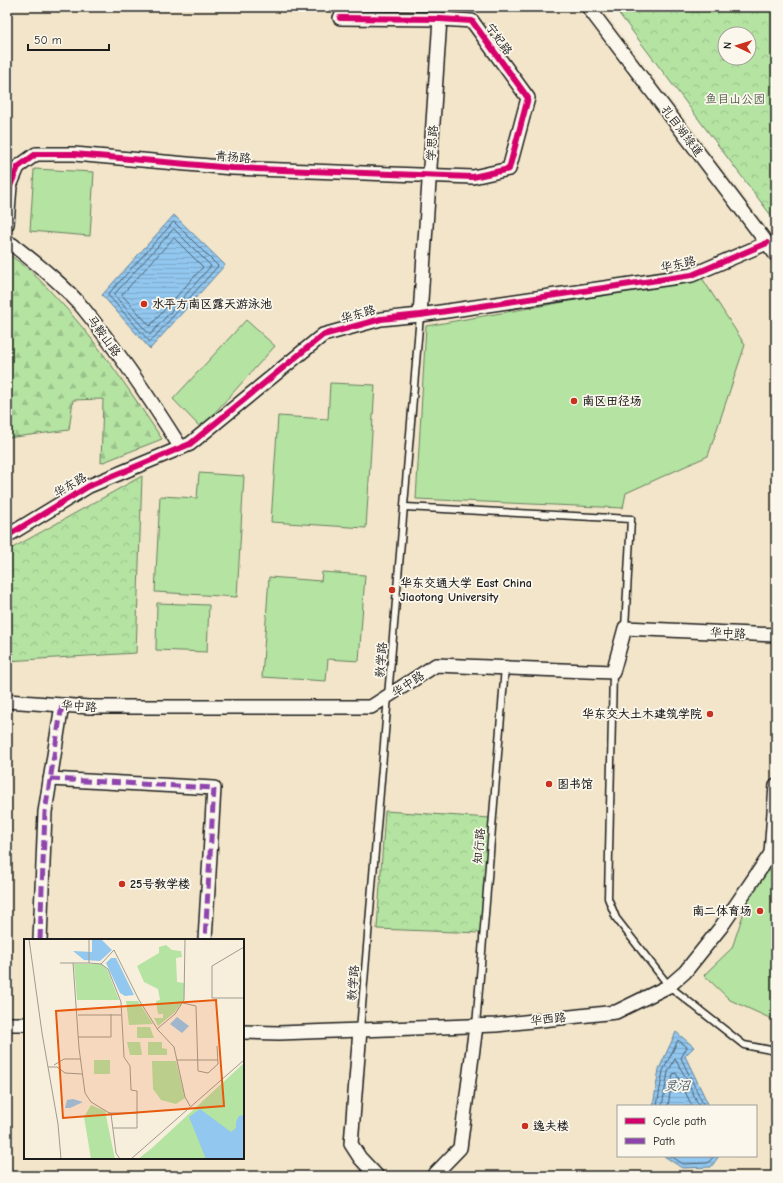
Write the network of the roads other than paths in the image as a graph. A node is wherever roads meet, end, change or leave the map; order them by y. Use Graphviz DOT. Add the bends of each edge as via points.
graph roads {
  1 [pos="588,7"];
  2 [pos="340,18"];
  3 [pos="440,19"];
  4 [pos="509,169"];
  5 [pos="430,175"];
  6 [pos="7,224"];
  7 [pos="7,242"];
  8 [pos="767,243"];
  9 [pos="776,255"];
  10 [pos="420,315"];
  11 [pos="181,448"];
  12 [pos="405,507"];
  13 [pos="7,536"];
  14 [pos="625,628"];
  15 [pos="776,635"];
  16 [pos="505,668"];
  17 [pos="613,672"];
  18 [pos="389,696"];
  19 [pos="7,701"];
  20 [pos="62,705"];
  21 [pos="50,779"];
  22 [pos="776,785"];
  23 [pos="773,849"];
  24 [pos="40,939"];
  25 [pos="205,939"];
  26 [pos="669,986"];
  27 [pos="7,1024"];
  28 [pos="24,1024"];
  29 [pos="476,1026"];
  30 [pos="360,1030"];
  31 [pos="244,1032"];
  32 [pos="776,1051"];
  33 [pos="377,1176"];
  34 [pos="433,1176"];
  1 -- 8 [label="street, 孔目湖绿道"];
  2 -- 3 [label="street, 宁妃路"];
  3 -- 4 [label="street, 宁妃路" via="472,21 528,98"];
  3 -- 5 [label="street, 学思路"];
  4 -- 5 [label="street, 青扬路" via="473,177"];
  5 -- 6 [label="street, 青扬路" via="232,168 74,154 36,154 18,167 10,186"];
  5 -- 10 [label="street, 学思路"];
  7 -- 11 [label="street, 马鞍山路" via="48,273 82,308 157,409"];
  8 -- 9 [label="street, 孔目湖绿道"];
  8 -- 10 [label="street, 华东路" via="692,275"];
  10 -- 11 [label="street, 华东路" via="381,319 323,335 190,444"];
  10 -- 12 [label="lane, 教学路"];
  11 -- 13 [label="street, 华东路" via="89,486"];
  12 -- 14 [label="lane" via="631,519"];
  12 -- 18 [label="lane, 教学路"];
  14 -- 15 [label="street, 华中路"];
  14 -- 17 [label="street"];
  16 -- 17 [label="street, 华中路"];
  16 -- 18 [label="street, 华中路" via="436,665"];
  16 -- 29 [label="lane, 知行路"];
  17 -- 26 [label="lane" via="608,898 616,918"];
  18 -- 20 [label="street, 华中路" via="371,708"];
  18 -- 30 [label="lane, 教学路"];
  19 -- 20 [label="street, 华中路"];
  20 -- 21 [label="street"];
  21 -- 24 [label="street" via="45,812"];
  21 -- 25 [label="street" via="214,788"];
  22 -- 23 [label="street"];
  23 -- 26 [label="street, 华西路" via="721,927 685,972"];
  26 -- 29 [label="street, 华西路" via="616,1012"];
  26 -- 32 [label="lane" via="744,1044"];
  27 -- 28 [label="street"];
  29 -- 30 [label="street, 华西路"];
  29 -- 34 [label="street" via="460,1148"];
  30 -- 31 [label="street, 华西路"];
  30 -- 33 [label="street" via="351,1144"];
}
